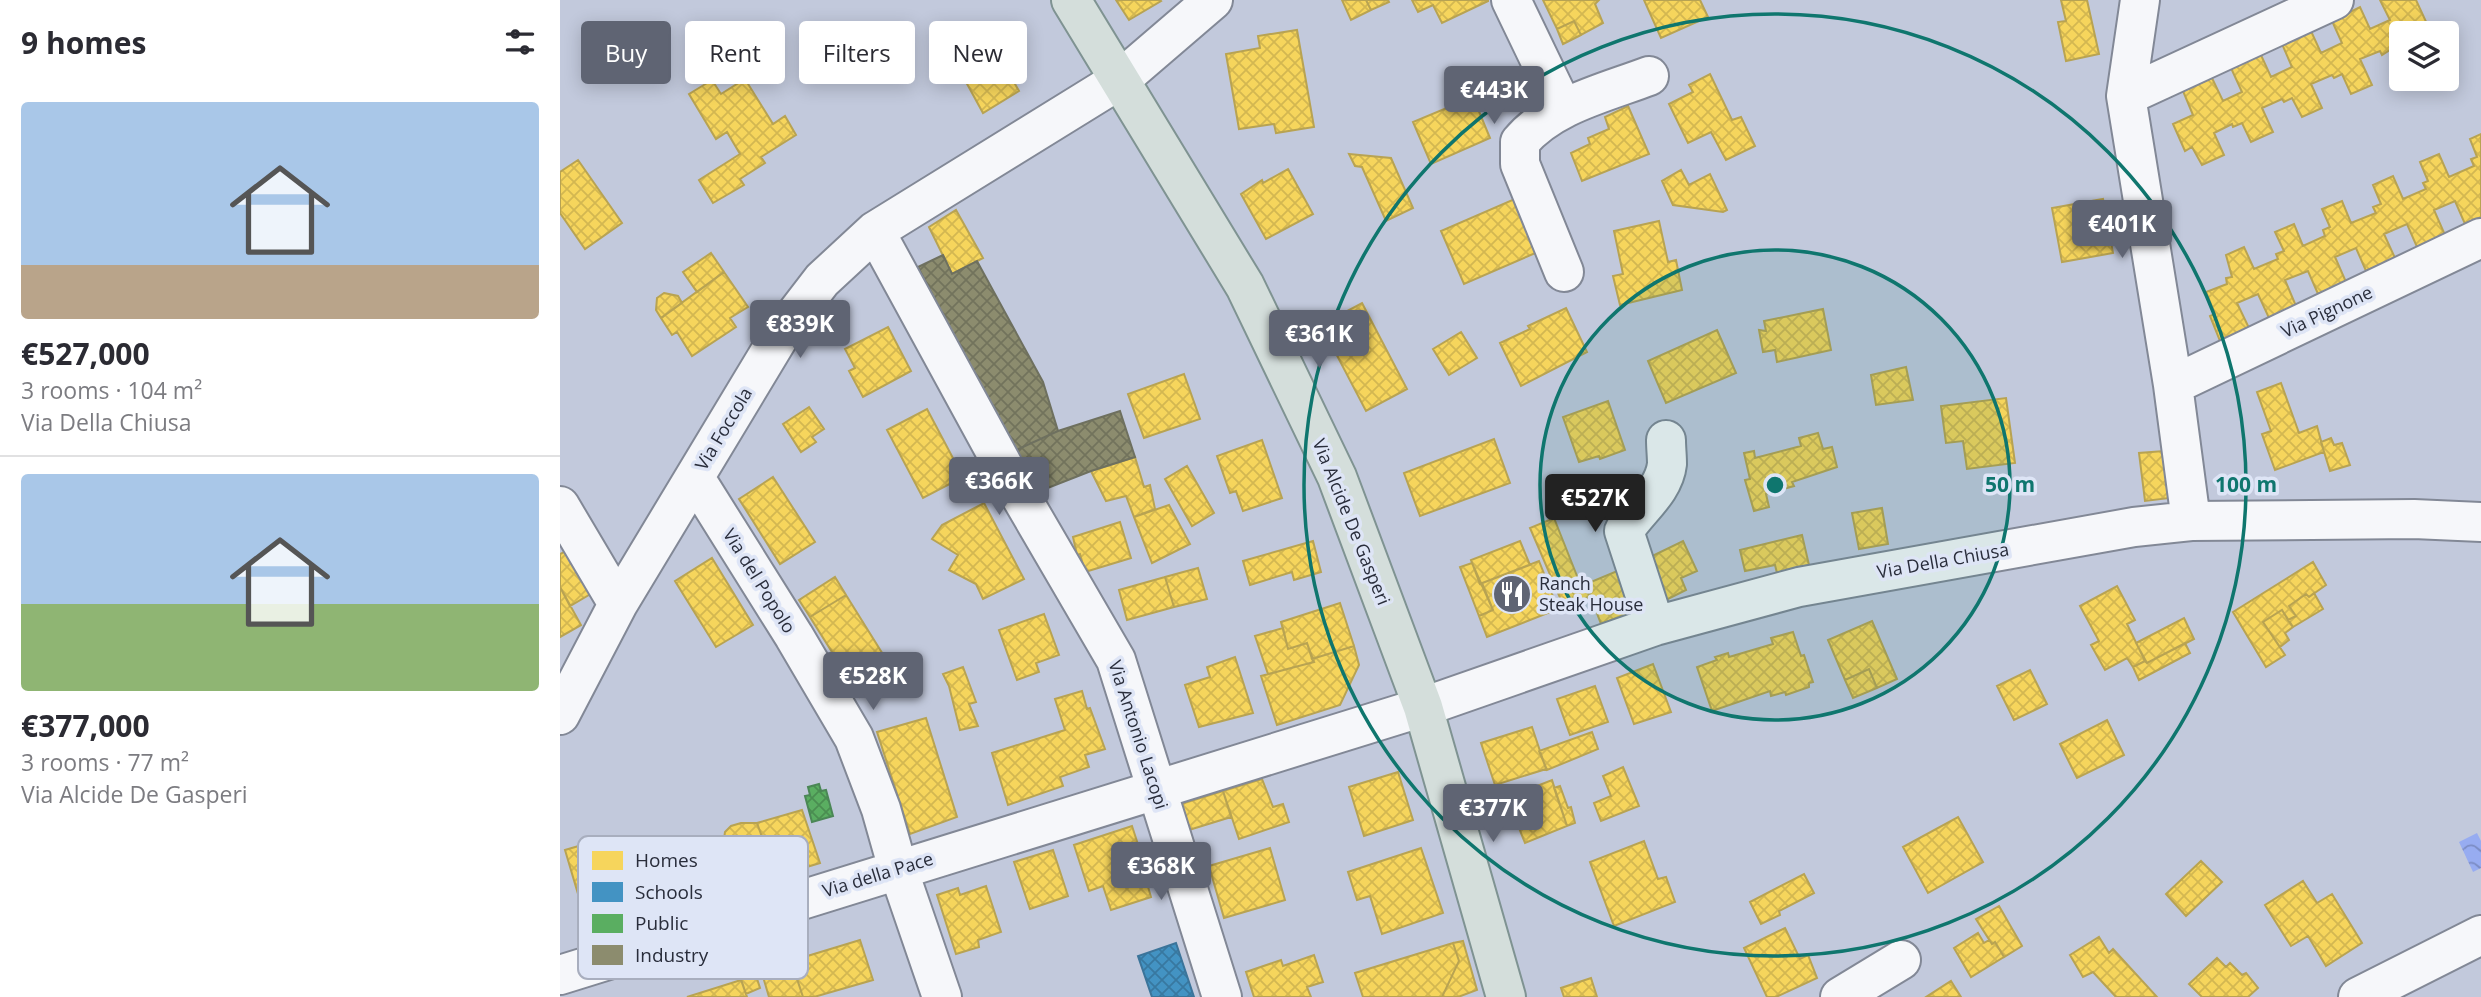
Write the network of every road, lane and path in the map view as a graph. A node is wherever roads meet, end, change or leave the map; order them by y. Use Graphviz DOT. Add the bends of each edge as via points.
graph roads {
  1 [pos="1072,0"];
  2 [pos="1213,0"];
  3 [pos="1511,0"];
  4 [pos="2140,0"];
  5 [pos="2334,0"];
  6 [pos="1649,76"];
  7 [pos="1121,79"];
  8 [pos="2126,96"];
  9 [pos="1563,108"];
  10 [pos="875,231"];
  11 [pos="2481,238"];
  12 [pos="1564,272"];
  13 [pos="2173,385"];
  14 [pos="1666,440"];
  15 [pos="695,478"];
  16 [pos="560,506"];
  17 [pos="2191,521"];
  18 [pos="2481,523"];
  19 [pos="618,604"];
  20 [pos="1655,626"];
  21 [pos="1423,707"];
  22 [pos="560,715"];
  23 [pos="1156,789"];
  24 [pos="898,869"];
  25 [pos="808,900"];
  26 [pos="2481,935"];
  27 [pos="1901,960"];
  28 [pos="942,997"];
  29 [pos="1222,997"];
  30 [pos="1506,997"];
  31 [pos="1840,997"];
  32 [pos="2358,997"];
  1 -- 7 [label="main road, Via Alcide De Gasperi"];
  2 -- 7 [label="street, Via Foccola"];
  3 -- 9 [label="street"];
  4 -- 8 [label="street"];
  5 -- 8 [label="street"];
  6 -- 9 [label="street"];
  7 -- 10 [label="street, Via Foccola"];
  7 -- 21 [label="main road, Via Alcide De Gasperi" via="1245,286 1337,477"];
  8 -- 13 [label="street"];
  9 -- 12 [label="street" via="1533,127 1520,142 1520,164"];
  10 -- 15 [label="street, Via Foccola" via="822,279 782,332"];
  10 -- 23 [label="street, Via Antonio Lacopi" via="1116,660"];
  11 -- 13 [label="street, Via Pignone"];
  13 -- 17 [label="street"];
  14 -- 20 [label="street" via="1667,465 1658,489 1624,531"];
  15 -- 19 [label="street, Via Foccola"];
  15 -- 24 [label="street, Via del Popolo" via="853,738"];
  16 -- 19 [label="street"];
  17 -- 18 [label="street, Via Della Chiusa" via="2414,519"];
  17 -- 20 [label="street, Via Della Chiusa" via="2134,527 1799,587"];
  19 -- 22 [label="street, Via Foccola"];
  20 -- 21 [label="street, Via Della Chiusa"];
  21 -- 23 [label="street, Via della Pace"];
  21 -- 30 [label="main road, Via Alcide De Gasperi"];
  23 -- 24 [label="street, Via della Pace"];
  23 -- 29 [label="street, Via Antonio Lacopi"];
  24 -- 25 [label="street, Via della Pace"];
  24 -- 28 [label="street, Via del Popolo"];
  26 -- 32 [label="street"];
  27 -- 31 [label="street"];
}
